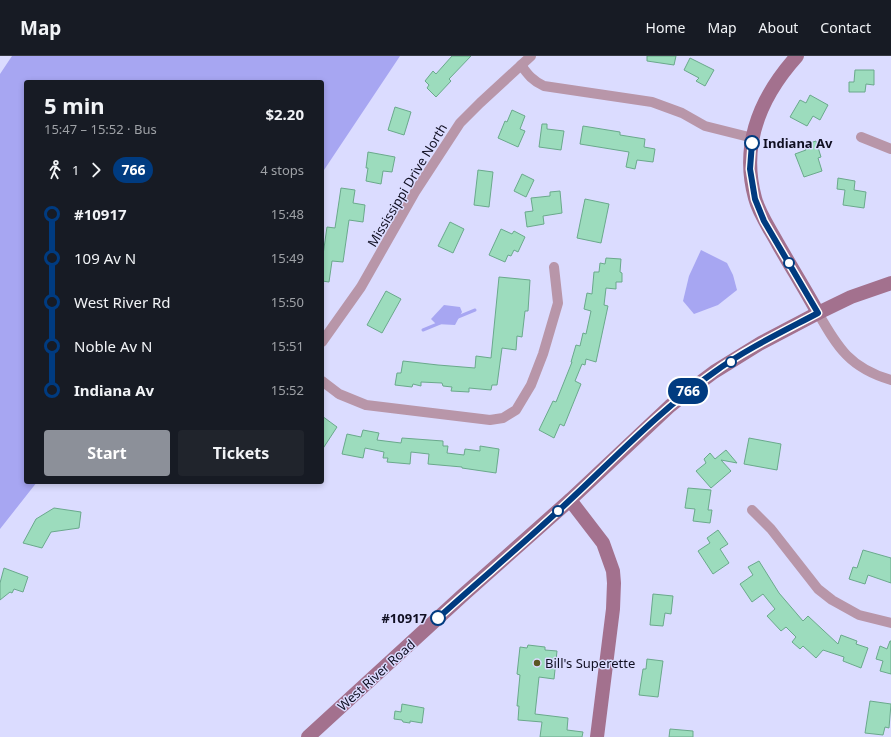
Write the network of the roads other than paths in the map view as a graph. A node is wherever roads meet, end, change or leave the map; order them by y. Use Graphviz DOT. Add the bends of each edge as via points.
graph roads {
  1 [pos="530,56"];
  2 [pos="797,56"];
  3 [pos="521,66"];
  4 [pos="861,137"];
  5 [pos="753,138"];
  6 [pos="891,149"];
  7 [pos="554,267"];
  8 [pos="891,283"];
  9 [pos="818,313"];
  10 [pos="324,339"];
  11 [pos="891,380"];
  12 [pos="324,383"];
  13 [pos="570,500"];
  14 [pos="752,510"];
  15 [pos="891,623"];
  16 [pos="308,737"];
  17 [pos="597,737"];
  1 -- 3 [label="street, Mississippi Drive North"];
  2 -- 5 [label="main road" via="767,96"];
  3 -- 5 [label="street" via="535,82 544,86 652,102 682,113 705,126"];
  3 -- 10 [label="street, Mississippi Drive North" via="460,123 415,192 361,287"];
  4 -- 6 [label="street"];
  5 -- 9 [label="main road" via="750,169 755,199 764,221"];
  7 -- 12 [label="street" via="558,302 543,354 531,386 516,410 503,418 490,420 366,406 339,394"];
  8 -- 9 [label="main road, West River Road" via="851,296"];
  9 -- 11 [label="street" via="846,355 858,366"];
  9 -- 13 [label="main road, West River Road" via="761,343 690,390"];
  13 -- 16 [label="main road, West River Road"];
  13 -- 17 [label="main road" via="603,543 613,571 612,609"];
  14 -- 15 [label="street" via="771,529 818,589 859,616"];
}
